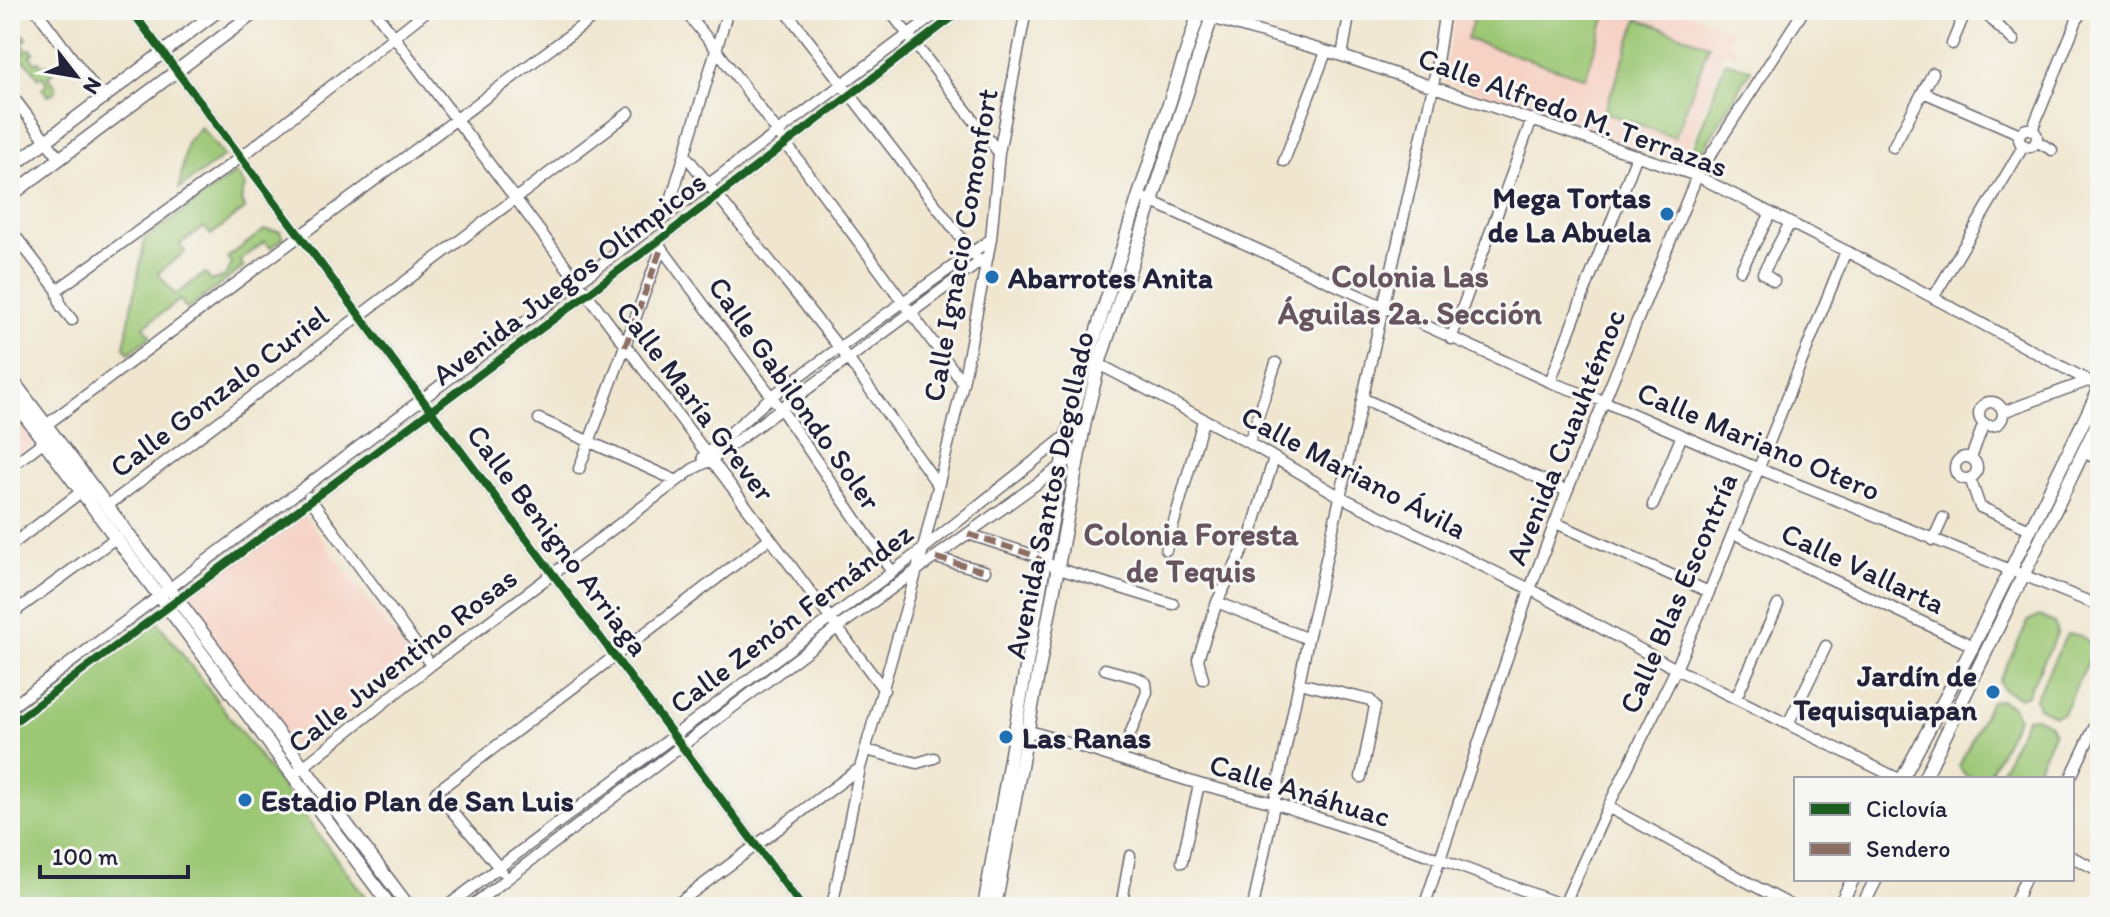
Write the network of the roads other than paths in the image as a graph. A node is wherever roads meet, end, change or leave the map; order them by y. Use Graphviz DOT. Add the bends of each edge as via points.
graph roads {
  1 [pos="36,10"];
  2 [pos="131,10"];
  3 [pos="219,10"];
  4 [pos="258,10"];
  5 [pos="374,10"];
  6 [pos="428,10"];
  7 [pos="603,10"];
  8 [pos="684,10"];
  9 [pos="728,10"];
  10 [pos="785,10"];
  11 [pos="889,10"];
  12 [pos="941,10"];
  13 [pos="962,10"];
  14 [pos="1026,10"];
  15 [pos="1184,10"];
  16 [pos="1350,10"];
  17 [pos="1445,10"];
  18 [pos="1804,10"];
  19 [pos="1966,10"];
  20 [pos="1978,10"];
  21 [pos="2081,10"];
  22 [pos="1206,13"];
  23 [pos="907,35"];
  24 [pos="394,37"];
  25 [pos="2014,41"];
  26 [pos="1952,44"];
  27 [pos="916,46"];
  28 [pos="716,49"];
  29 [pos="163,52"];
  30 [pos="1326,52"];
  31 [pos="1342,56"];
  32 [pos="177,71"];
  33 [pos="1933,73"];
  34 [pos="843,83"];
  35 [pos="1433,87"];
  36 [pos="1923,92"];
  37 [pos="10,93"];
  38 [pos="852,95"];
  39 [pos="102,98"];
  40 [pos="629,113"];
  41 [pos="1532,119"];
  42 [pos="456,120"];
  43 [pos="778,133"];
  44 [pos="2034,136"];
  45 [pos="2022,140"];
  46 [pos="46,141"];
  47 [pos="786,144"];
  48 [pos="1893,147"];
  49 [pos="2052,150"];
  50 [pos="999,153"];
  51 [pos="1637,155"];
  52 [pos="686,156"];
  53 [pos="241,157"];
  54 [pos="60,159"];
  55 [pos="1284,161"];
  56 [pos="10,168"];
  57 [pos="1697,176"];
  58 [pos="708,185"];
  59 [pos="719,195"];
  60 [pos="10,196"];
  61 [pos="514,198"];
  62 [pos="1138,198"];
  63 [pos="1151,201"];
  64 [pos="1771,213"];
  65 [pos="666,217"];
  66 [pos="1790,223"];
  67 [pos="10,229"];
  68 [pos="300,236"];
  69 [pos="991,239"];
  70 [pos="659,245"];
  71 [pos="1846,251"];
  72 [pos="971,252"];
  73 [pos="984,258"];
  74 [pos="1741,270"];
  75 [pos="1774,281"];
  76 [pos="577,284"];
  77 [pos="57,290"];
  78 [pos="586,295"];
  79 [pos="1933,298"];
  80 [pos="907,306"];
  81 [pos="1383,309"];
  82 [pos="359,315"];
  83 [pos="72,320"];
  84 [pos="1451,339"];
  85 [pos="625,347"];
  86 [pos="840,348"];
  87 [pos="849,360"];
  88 [pos="1094,362"];
  89 [pos="1276,363"];
  90 [pos="10,377"];
  91 [pos="1550,382"];
  92 [pos="963,383"];
  93 [pos="2096,385"];
  94 [pos="10,396"];
  95 [pos="772,396"];
  96 [pos="423,399"];
  97 [pos="1364,399"];
  98 [pos="1603,401"];
  99 [pos="781,409"];
  100 [pos="431,411"];
  101 [pos="2003,412"];
  102 [pos="2100,418"];
  103 [pos="539,419"];
  104 [pos="1085,421"];
  105 [pos="1203,421"];
  106 [pos="1984,423"];
  107 [pos="42,433"];
  108 [pos="1067,435"];
  109 [pos="1682,435"];
  110 [pos="589,442"];
  111 [pos="1249,443"];
  112 [pos="2083,452"];
  113 [pos="1078,454"];
  114 [pos="708,457"];
  115 [pos="1274,458"];
  116 [pos="1971,458"];
  117 [pos="2100,460"];
  118 [pos="1063,465"];
  119 [pos="10,467"];
  120 [pos="1757,468"];
  121 [pos="579,469"];
  122 [pos="1970,478"];
  123 [pos="677,481"];
  124 [pos="938,485"];
  125 [pos="303,489"];
  126 [pos="1567,491"];
  127 [pos="81,492"];
  128 [pos="1341,497"];
  129 [pos="312,500"];
  130 [pos="1653,505"];
  131 [pos="107,506"];
  132 [pos="1943,518"];
  133 [pos="1556,523"];
  134 [pos="2030,529"];
  135 [pos="1733,533"];
  136 [pos="968,534"];
  137 [pos="117,537"];
  138 [pos="770,538"];
  139 [pos="1933,540"];
  140 [pos="10,546"];
  141 [pos="923,549"];
  142 [pos="1166,550"];
  143 [pos="936,558"];
  144 [pos="1051,566"];
  145 [pos="985,571"];
  146 [pos="2010,571"];
  147 [pos="892,572"];
  148 [pos="553,574"];
  149 [pos="915,574"];
  150 [pos="2023,574"];
  151 [pos="1530,589"];
  152 [pos="1709,592"];
  153 [pos="168,598"];
  154 [pos="1217,602"];
  155 [pos="1173,604"];
  156 [pos="1778,605"];
  157 [pos="2100,606"];
  158 [pos="10,615"];
  159 [pos="830,618"];
  160 [pos="837,628"];
  161 [pos="1308,639"];
  162 [pos="1826,646"];
  163 [pos="1973,646"];
  164 [pos="614,655"];
  165 [pos="431,665"];
  166 [pos="1105,669"];
  167 [pos="1676,669"];
  168 [pos="1203,679"];
  169 [pos="1299,683"];
  170 [pos="884,690"];
  171 [pos="1736,698"];
  172 [pos="10,708"];
  173 [pos="2100,715"];
  174 [pos="1788,724"];
  175 [pos="10,725"];
  176 [pos="1022,729"];
  177 [pos="678,742"];
  178 [pos="866,750"];
  179 [pos="1121,757"];
  180 [pos="934,758"];
  181 [pos="860,768"];
  182 [pos="299,771"];
  183 [pos="1361,777"];
  184 [pos="1896,777"];
  185 [pos="1901,777"];
  186 [pos="1925,777"];
  187 [pos="2071,777"];
  188 [pos="1199,784"];
  189 [pos="1274,803"];
  190 [pos="1608,807"];
  191 [pos="755,844"];
  192 [pos="1130,856"];
  193 [pos="2074,858"];
  194 [pos="1440,859"];
  195 [pos="1182,862"];
  196 [pos="499,867"];
  197 [pos="2100,871"];
  198 [pos="508,877"];
  199 [pos="1852,881"];
  200 [pos="1875,881"];
  201 [pos="2024,881"];
  202 [pos="993,905"];
  203 [pos="1565,906"];
  204 [pos="391,907"];
  205 [pos="409,907"];
  206 [pos="446,907"];
  207 [pos="470,907"];
  208 [pos="673,907"];
  209 [pos="802,907"];
  210 [pos="832,907"];
  211 [pos="1121,907"];
  212 [pos="1253,907"];
  213 [pos="1424,907"];
  214 [pos="1794,907"];
  215 [pos="1839,907"];
  216 [pos="1862,907"];
  217 [pos="2013,907"];
  1 -- 39 [label="street"];
  2 -- 29 [label="street, Calle Benigno Arriaga"];
  3 -- 29 [label="main road"];
  4 -- 32 [label="main road"];
  5 -- 24 [label="street, Calle María Grever"];
  6 -- 24 [label="street"];
  7 -- 42 [label="street"];
  8 -- 28 [label="street"];
  9 -- 28 [label="street"];
  10 -- 34 [label="street"];
  11 -- 23 [label="street"];
  12 -- 23 [label="street, Avenida Juegos Olímpicos"];
  13 -- 27 [label="street, Avenida Juegos Olímpicos"];
  14 -- 50 [label="street, Calle Ignacio Comonfort"];
  15 -- 22 [label="street, Calle Alfredo M. Terrazas"];
  16 -- 31 [label="street"];
  17 -- 35 [label="street"];
  18 -- 57 [label="street, Avenida Cuauhtémoc"];
  19 -- 26 [label="street"];
  20 -- 25 [label="street"];
  21 -- 44 [label="street"];
  22 -- 30 [label="street, Calle Alfredo M. Terrazas"];
  22 -- 62 [label="main road, Avenida Santos Degollado"];
  22 -- 63 [label="main road, Avenida Santos Degollado"];
  23 -- 27 [label="street"];
  23 -- 34 [label="street, Avenida Juegos Olímpicos"];
  24 -- 42 [label="street, Calle María Grever"];
  24 -- 53 [label="street"];
  27 -- 38 [label="street, Avenida Juegos Olímpicos"];
  27 -- 50 [label="street"];
  28 -- 43 [label="street"];
  28 -- 52 [label="street"];
  29 -- 32 [label="street, Calle Benigno Arriaga"];
  29 -- 39 [label="main road"];
  30 -- 31 [label="street, Calle Alfredo M. Terrazas"];
  30 -- 55 [label="street"];
  31 -- 35 [label="street, Calle Alfredo M. Terrazas"];
  32 -- 53 [label="street, Calle Benigno Arriaga"];
  32 -- 54 [label="main road"];
  33 -- 36 [label="street"];
  34 -- 38 [label="street"];
  34 -- 43 [label="street, Avenida Juegos Olímpicos"];
  35 -- 41 [label="street, Calle Alfredo M. Terrazas"];
  35 -- 81 [label="street"];
  36 -- 45 [label="street"];
  36 -- 48 [label="street"];
  37 -- 46 [label="street"];
  38 -- 47 [label="street, Avenida Juegos Olímpicos"];
  38 -- 72 [label="street"];
  39 -- 46 [label="main road"];
  40 -- 61 [label="street, Calle Gonzalo Curiel"];
  41 -- 51 [label="street, Calle Alfredo M. Terrazas"];
  41 -- 84 [label="street"];
  42 -- 61 [label="street, Calle María Grever"];
  42 -- 68 [label="street"];
  43 -- 47 [label="street"];
  43 -- 58 [label="street, Avenida Juegos Olímpicos"];
  44 -- 45 [label="street" via="2030,146"];
  44 -- 45 [label="street" via="2025,129"];
  44 -- 49 [label="street"];
  45 -- 79 [label="street"];
  46 -- 54 [label="street"];
  46 -- 56 [label="main road"];
  47 -- 59 [label="street, Avenida Juegos Olímpicos"];
  47 -- 80 [label="street"];
  50 -- 69 [label="street, Calle Ignacio Comonfort"];
  51 -- 57 [label="street, Calle Alfredo M. Terrazas"];
  51 -- 91 [label="street"];
  52 -- 58 [label="street"];
  52 -- 65 [label="street"];
  53 -- 68 [label="street, Calle Benigno Arriaga"];
  53 -- 77 [label="street"];
  54 -- 60 [label="main road"];
  57 -- 64 [label="street, Calle Alfredo M. Terrazas"];
  57 -- 98 [label="street, Avenida Cuauhtémoc"];
  58 -- 59 [label="street"];
  58 -- 65 [label="street, Avenida Juegos Olímpicos"];
  59 -- 70 [label="street, Avenida Juegos Olímpicos"];
  59 -- 86 [label="street"];
  61 -- 76 [label="street, Calle María Grever"];
  61 -- 82 [label="street, Calle Gonzalo Curiel"];
  62 -- 63 [label="street, Calle Mariano Otero"];
  62 -- 88 [label="main road, Avenida Santos Degollado"];
  63 -- 81 [label="street, Calle Mariano Otero"];
  63 -- 88 [label="main road, Avenida Santos Degollado"];
  64 -- 66 [label="street, Calle Alfredo M. Terrazas"];
  64 -- 74 [label="street"];
  65 -- 70 [label="street"];
  65 -- 76 [label="street, Avenida Juegos Olímpicos"];
  66 -- 71 [label="street, Calle Alfredo M. Terrazas"];
  66 -- 75 [label="street" via="1763,273"];
  67 -- 77 [label="street"];
  68 -- 82 [label="street, Calle Benigno Arriaga"];
  68 -- 107 [label="street"];
  69 -- 72 [label="street, Calle Juventino Rosas"];
  69 -- 73 [label="street, Calle Ignacio Comonfort"];
  70 -- 78 [label="street, Avenida Juegos Olímpicos"];
  70 -- 85 [label="street"];
  70 -- 95 [label="street, Calle Gabilondo Soler"];
  71 -- 79 [label="street, Calle Alfredo M. Terrazas"];
  71 -- 120 [label="street, Calle Blas Escontría"];
  72 -- 73 [label="street"];
  72 -- 80 [label="street, Calle Juventino Rosas"];
  73 -- 80 [label="street, Calle Juventino Rosas"];
  73 -- 92 [label="street, Calle Ignacio Comonfort"];
  76 -- 78 [label="street, Calle María Grever"];
  76 -- 96 [label="street, Avenida Juegos Olímpicos"];
  77 -- 83 [label="street"];
  78 -- 85 [label="street, Calle María Grever"];
  78 -- 100 [label="street, Avenida Juegos Olímpicos"];
  79 -- 93 [label="street, Calle Alfredo M. Terrazas"];
  80 -- 86 [label="street, Calle Juventino Rosas"];
  80 -- 87 [label="street, Calle Juventino Rosas"];
  80 -- 92 [label="street"];
  81 -- 84 [label="street, Calle Mariano Otero"];
  81 -- 97 [label="street"];
  82 -- 96 [label="street, Calle Benigno Arriaga"];
  82 -- 131 [label="street, Calle Gonzalo Curiel"];
  84 -- 91 [label="street, Calle Mariano Otero"];
  85 -- 110 [label="street"];
  85 -- 114 [label="street, Calle María Grever"];
  86 -- 87 [label="street"];
  86 -- 95 [label="street, Calle Juventino Rosas"];
  87 -- 99 [label="street, Calle Juventino Rosas"];
  87 -- 124 [label="street"];
  88 -- 104 [label="main road, Avenida Santos Degollado"];
  88 -- 105 [label="street, Calle Mariano Ávila"];
  88 -- 108 [label="main road, Avenida Santos Degollado"];
  89 -- 111 [label="street"];
  90 -- 107 [label="main road"];
  91 -- 98 [label="street, Calle Mariano Otero"];
  92 -- 124 [label="street, Calle Ignacio Comonfort"];
  93 -- 101 [label="street"];
  93 -- 134 [label="main road"];
  94 -- 107 [label="main road"];
  95 -- 99 [label="street, Calle Gabilondo Soler"];
  95 -- 114 [label="street, Calle Juventino Rosas"];
  96 -- 100 [label="street, Calle Benigno Arriaga"];
  96 -- 125 [label="street, Avenida Juegos Olímpicos"];
  97 -- 126 [label="street"];
  97 -- 128 [label="street"];
  98 -- 109 [label="street, Calle Mariano Otero"];
  98 -- 126 [label="street, Avenida Cuauhtémoc"];
  99 -- 114 [label="street, Calle Juventino Rosas"];
  99 -- 147 [label="street, Calle Gabilondo Soler"];
  100 -- 129 [label="street, Avenida Juegos Olímpicos"];
  100 -- 148 [label="street, Calle Benigno Arriaga"];
  101 -- 106 [label="street" via="1999,422"];
  101 -- 106 [label="street" via="1996,403 1985,403 1979,413"];
  102 -- 112 [label="main road"];
  103 -- 110 [label="street"];
  104 -- 108 [label="street, Calle Zenón Fernández"];
  104 -- 113 [label="main road, Avenida Santos Degollado"];
  105 -- 111 [label="street, Calle Mariano Ávila"];
  105 -- 142 [label="street"];
  106 -- 116 [label="street"];
  107 -- 119 [label="street"];
  107 -- 127 [label="main road"];
  107 -- 131 [label="main road"];
  108 -- 118 [label="main road, Avenida Santos Degollado"];
  108 -- 141 [label="street, Calle Zenón Fernández"];
  109 -- 120 [label="street, Calle Mariano Otero"];
  109 -- 130 [label="street"];
  110 -- 121 [label="street"];
  110 -- 123 [label="street"];
  111 -- 115 [label="street, Calle Mariano Ávila"];
  112 -- 117 [label="street"];
  112 -- 150 [label="main road"];
  113 -- 118 [label="street, Calle Zenón Fernández"];
  113 -- 144 [label="main road, Avenida Santos Degollado"];
  114 -- 123 [label="street, Calle Juventino Rosas"];
  114 -- 138 [label="street, Calle María Grever"];
  115 -- 128 [label="street, Calle Mariano Ávila"];
  115 -- 154 [label="street" via="1251,534"];
  116 -- 122 [label="street" via="1976,470"];
  116 -- 122 [label="street" via="1960,459 1955,468 1960,477"];
  118 -- 136 [label="street, Calle Zenón Fernández"];
  118 -- 144 [label="main road, Avenida Santos Degollado"];
  120 -- 135 [label="street, Calle Blas Escontría"];
  120 -- 139 [label="street, Calle Mariano Otero"];
  122 -- 134 [label="street" via="1980,507"];
  123 -- 148 [label="street, Calle Juventino Rosas"];
  124 -- 141 [label="street, Calle Ignacio Comonfort"];
  125 -- 129 [label="street"];
  125 -- 153 [label="street, Avenida Juegos Olímpicos"];
  126 -- 133 [label="street, Avenida Cuauhtémoc"];
  127 -- 137 [label="main road"];
  127 -- 140 [label="street"];
  128 -- 151 [label="street, Calle Mariano Ávila"];
  128 -- 161 [label="street"];
  129 -- 153 [label="street, Avenida Juegos Olímpicos"];
  129 -- 165 [label="street"];
  131 -- 153 [label="main road"];
  132 -- 139 [label="street"];
  133 -- 151 [label="street, Avenida Cuauhtémoc"];
  133 -- 152 [label="street"];
  134 -- 146 [label="main road"];
  135 -- 152 [label="street, Calle Blas Escontría"];
  135 -- 163 [label="street, Calle Vallarta"];
  136 -- 143 [label="street, Calle Zenón Fernández"];
  136 -- 144 [label="street"];
  137 -- 153 [label="main road"];
  137 -- 158 [label="street"];
  138 -- 159 [label="street, Calle María Grever"];
  138 -- 164 [label="street"];
  139 -- 146 [label="street, Calle Mariano Otero"];
  141 -- 147 [label="street, Calle Zenón Fernández"];
  141 -- 149 [label="street, Calle Ignacio Comonfort"];
  143 -- 145 [label="street"];
  143 -- 149 [label="street, Calle Zenón Fernández"];
  144 -- 155 [label="street"];
  144 -- 176 [label="main road, Avenida Santos Degollado"];
  146 -- 150 [label="street, Calle Mariano Otero"];
  146 -- 163 [label="main road"];
  147 -- 159 [label="street, Calle Zenón Fernández"];
  148 -- 164 [label="street, Calle Benigno Arriaga"];
  148 -- 165 [label="street, Calle Juventino Rosas"];
  149 -- 160 [label="street, Calle Zenón Fernández"];
  149 -- 170 [label="street, Calle Ignacio Comonfort"];
  150 -- 157 [label="street, Calle Mariano Otero"];
  150 -- 186 [label="main road"];
  151 -- 167 [label="street, Calle Mariano Ávila"];
  151 -- 194 [label="street, Avenida Cuauhtémoc"];
  152 -- 167 [label="street, Calle Blas Escontría"];
  153 -- 172 [label="street, Avenida Juegos Olímpicos"];
  153 -- 175 [label="street, Avenida Juegos Olímpicos"];
  153 -- 182 [label="main road"];
  154 -- 161 [label="street"];
  154 -- 168 [label="street" via="1198,659"];
  156 -- 171 [label="street"];
  159 -- 160 [label="street, Calle María Grever"];
  159 -- 177 [label="street, Calle Zenón Fernández"];
  160 -- 170 [label="street, Calle María Grever"];
  160 -- 177 [label="street, Calle Zenón Fernández"];
  161 -- 169 [label="street"];
  162 -- 174 [label="street"];
  163 -- 185 [label="main road"];
  164 -- 177 [label="street, Calle Benigno Arriaga"];
  164 -- 196 [label="street" via="436,792"];
  165 -- 182 [label="street, Calle Juventino Rosas"];
  166 -- 179 [label="street" via="1146,683"];
  167 -- 171 [label="street, Calle Mariano Ávila"];
  167 -- 190 [label="street, Calle Blas Escontría"];
  169 -- 183 [label="street" via="1370,700 1375,706"];
  169 -- 189 [label="street"];
  170 -- 178 [label="street, Calle Ignacio Comonfort"];
  171 -- 174 [label="street, Calle Mariano Ávila"];
  173 -- 187 [label="street"];
  174 -- 184 [label="street, Calle Mariano Ávila"];
  176 -- 179 [label="street, Calle Anáhuac"];
  176 -- 202 [label="main road, Avenida Santos Degollado"];
  177 -- 191 [label="street, Calle Benigno Arriaga"];
  177 -- 196 [label="street, Calle Zenón Fernández"];
  177 -- 198 [label="street, Calle Zenón Fernández"];
  178 -- 180 [label="street" via="917,763"];
  178 -- 181 [label="street, Calle Ignacio Comonfort"];
  179 -- 188 [label="street, Calle Anáhuac"];
  181 -- 191 [label="street"];
  181 -- 210 [label="street, Calle Ignacio Comonfort"];
  182 -- 204 [label="main road"];
  182 -- 205 [label="main road"];
  188 -- 189 [label="street, Calle Anáhuac"];
  188 -- 195 [label="street"];
  189 -- 194 [label="street, Calle Anáhuac"];
  189 -- 212 [label="street"];
  190 -- 203 [label="street, Calle Blas Escontría"];
  190 -- 214 [label="street"];
  191 -- 208 [label="street"];
  191 -- 209 [label="street, Calle Benigno Arriaga"];
  192 -- 211 [label="street"];
  193 -- 197 [label="street"];
  194 -- 203 [label="street, Calle Anáhuac"];
  194 -- 213 [label="street, Avenida Cuauhtémoc"];
  196 -- 198 [label="street"];
  196 -- 206 [label="street, Calle Zenón Fernández"];
  198 -- 207 [label="street, Calle Zenón Fernández"];
  199 -- 215 [label="main road"];
  200 -- 216 [label="main road"];
  201 -- 217 [label="street"];
}
